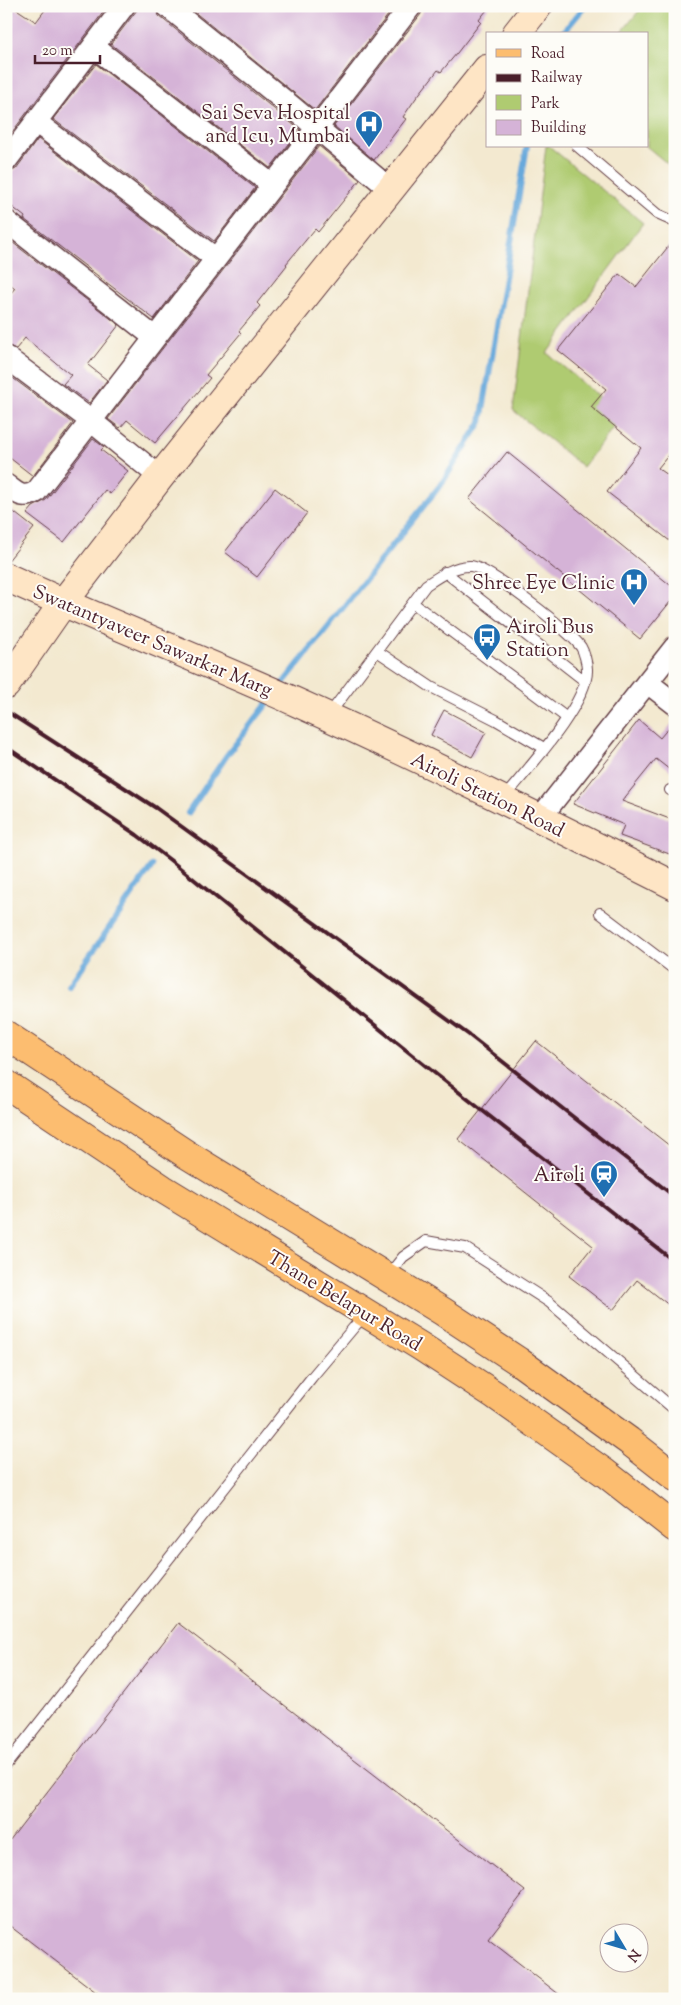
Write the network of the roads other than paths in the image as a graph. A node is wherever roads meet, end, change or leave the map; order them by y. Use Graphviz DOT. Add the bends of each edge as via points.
graph roads {
  1 [pos="124,6"];
  2 [pos="167,6"];
  3 [pos="411,6"];
  4 [pos="538,6"];
  5 [pos="518,32"];
  6 [pos="94,47"];
  7 [pos="486,73"];
  8 [pos="36,122"];
  9 [pos="317,128"];
  10 [pos="579,148"];
  11 [pos="6,162"];
  12 [pos="272,186"];
  13 [pos="390,190"];
  14 [pos="6,221"];
  15 [pos="675,222"];
  16 [pos="215,258"];
  17 [pos="154,337"];
  18 [pos="6,357"];
  19 [pos="90,420"];
  20 [pos="160,477"];
  21 [pos="6,484"];
  22 [pos="445,572"];
  23 [pos="6,577"];
  24 [pos="63,603"];
  25 [pos="413,603"];
  26 [pos="675,647"];
  27 [pos="377,652"];
  28 [pos="585,680"];
  29 [pos="648,683"];
  30 [pos="6,685"];
  31 [pos="300,704"];
  32 [pos="675,704"];
  33 [pos="328,717"];
  34 [pos="566,718"];
  35 [pos="544,748"];
  36 [pos="502,800"];
  37 [pos="540,818"];
  38 [pos="675,886"];
  39 [pos="600,913"];
  40 [pos="675,970"];
  41 [pos="6,1035"];
  42 [pos="6,1084"];
  43 [pos="387,1278"];
  44 [pos="366,1313"];
  45 [pos="675,1410"];
  46 [pos="675,1477"];
  47 [pos="675,1528"];
  48 [pos="6,1765"];
  1 -- 6 [label="street"];
  2 -- 9 [label="street"];
  3 -- 9 [label="street"];
  4 -- 5 [label="main road"];
  6 -- 8 [label="street"];
  6 -- 12 [label="street"];
  7 -- 13 [label="main road"];
  8 -- 11 [label="street"];
  8 -- 16 [label="street"];
  9 -- 12 [label="street"];
  9 -- 13 [label="street"];
  10 -- 15 [label="lane" via="657,214"];
  12 -- 16 [label="street"];
  13 -- 20 [label="main road"];
  14 -- 17 [label="street"];
  16 -- 17 [label="street"];
  17 -- 19 [label="street"];
  18 -- 19 [label="street"];
  19 -- 20 [label="street"];
  19 -- 21 [label="street" via="36,492 20,495"];
  20 -- 24 [label="main road"];
  22 -- 25 [label="lane" via="426,586"];
  22 -- 28 [label="lane"];
  22 -- 28 [label="lane" via="471,566 493,576 562,627 582,648 587,670"];
  23 -- 24 [label="main road, Swatantyaveer Sawarkar Marg"];
  24 -- 30 [label="main road"];
  24 -- 31 [label="main road, Swatantyaveer Sawarkar Marg"];
  25 -- 27 [label="lane"];
  25 -- 34 [label="lane"];
  26 -- 29 [label="street"];
  27 -- 33 [label="lane"];
  27 -- 35 [label="lane" via="431,687"];
  28 -- 34 [label="lane" via="582,692"];
  29 -- 32 [label="street"];
  29 -- 37 [label="street"];
  31 -- 33 [label="main road, Airoli Station Road"];
  33 -- 36 [label="main road, Airoli Station Road"];
  34 -- 35 [label="lane"];
  35 -- 36 [label="lane"];
  36 -- 37 [label="main road, Airoli Station Road"];
  37 -- 38 [label="main road, Airoli Station Road"];
  39 -- 40 [label="lane"];
  41 -- 43 [label="main road, Thane Belapur Road" via="186,1154"];
  42 -- 44 [label="main road, Thane Belapur Road" via="163,1189"];
  43 -- 45 [label="lane" via="403,1257 426,1240 465,1248 549,1302"];
  43 -- 46 [label="main road, Thane Belapur Road" via="518,1361"];
  44 -- 47 [label="main road, Thane Belapur Road" via="495,1395 605,1473"];
  44 -- 48 [label="lane"];
}
